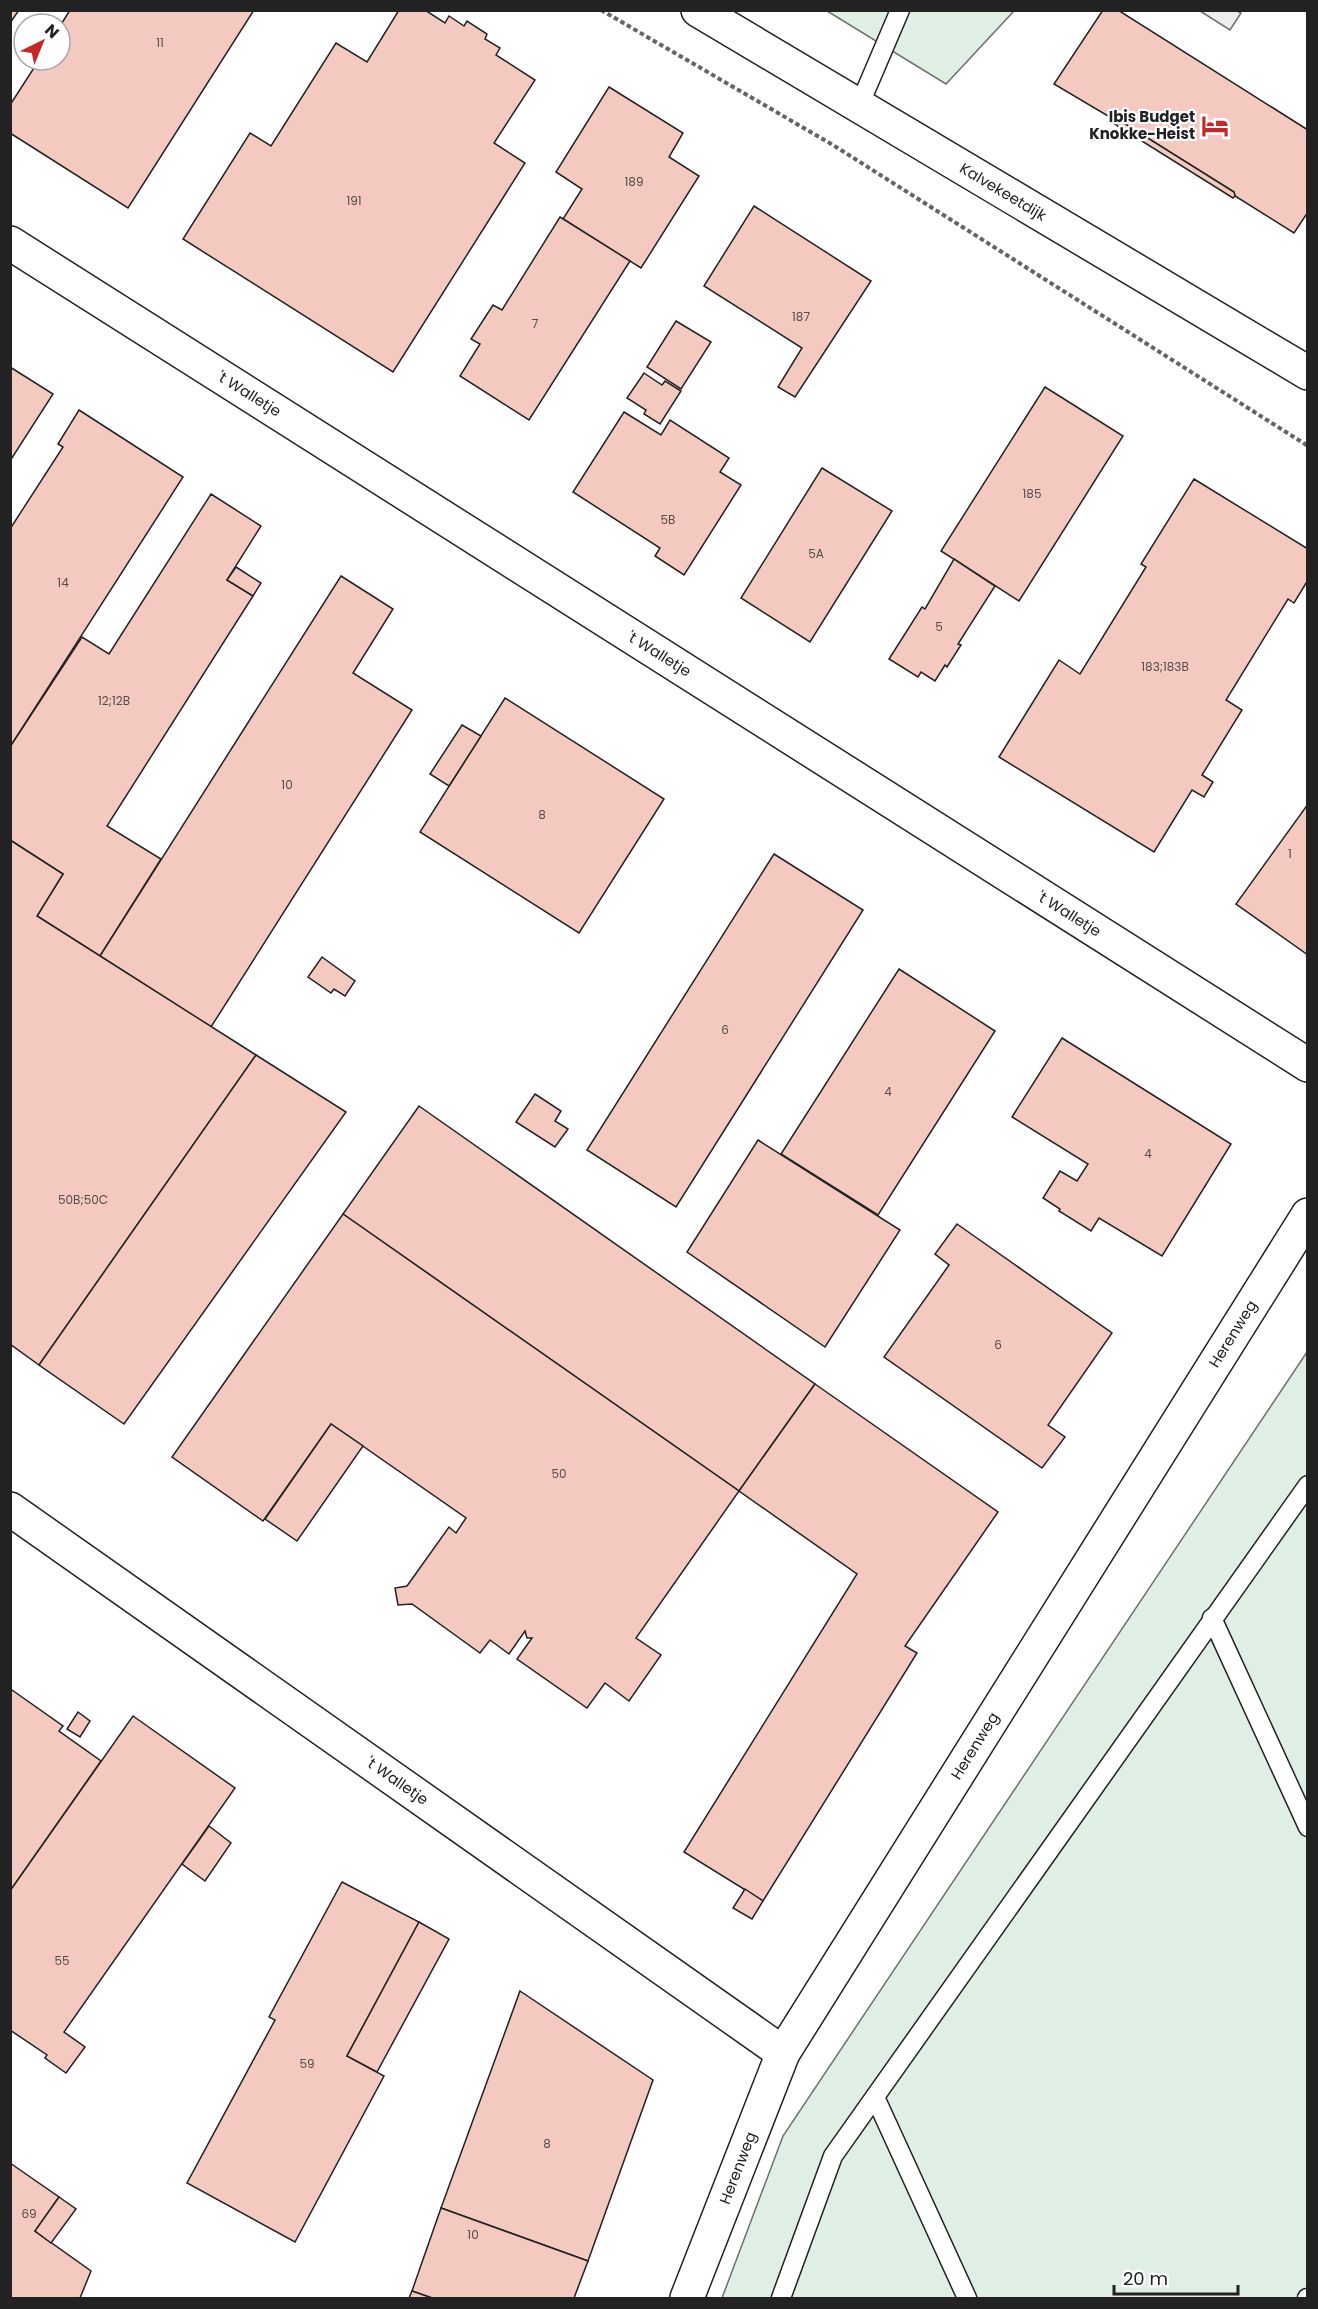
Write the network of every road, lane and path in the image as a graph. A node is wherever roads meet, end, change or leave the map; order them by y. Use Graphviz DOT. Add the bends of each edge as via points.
graph roads {
  1 [pos="601,10"];
  2 [pos="698,10"];
  3 [pos="900,10"];
  4 [pos="859,106"];
  5 [pos="10,243"];
  6 [pos="1308,374"];
  7 [pos="1308,446"];
  8 [pos="1308,1065"];
  9 [pos="1308,1215"];
  10 [pos="1308,1485"];
  11 [pos="10,1509"];
  12 [pos="1212,1618"];
  13 [pos="1308,1827"];
  14 [pos="783,2053"];
  15 [pos="875,2097"];
  16 [pos="687,2298"];
  17 [pos="781,2298"];
  18 [pos="967,2298"];
  1 -- 7 [label="path" via="833,145"];
  2 -- 4 [label="street, Kalvekeetdijk"];
  3 -- 4 [label="lane"];
  4 -- 6 [label="street, Kalvekeetdijk"];
  5 -- 8 [label="street, 't Walletje"];
  9 -- 14 [label="street, Herenweg"];
  10 -- 12 [label="lane"];
  11 -- 14 [label="street, 't Walletje"];
  12 -- 13 [label="lane"];
  12 -- 15 [label="lane"];
  14 -- 16 [label="street, Herenweg"];
  15 -- 17 [label="lane" via="833,2156"];
  15 -- 18 [label="lane"];
}
